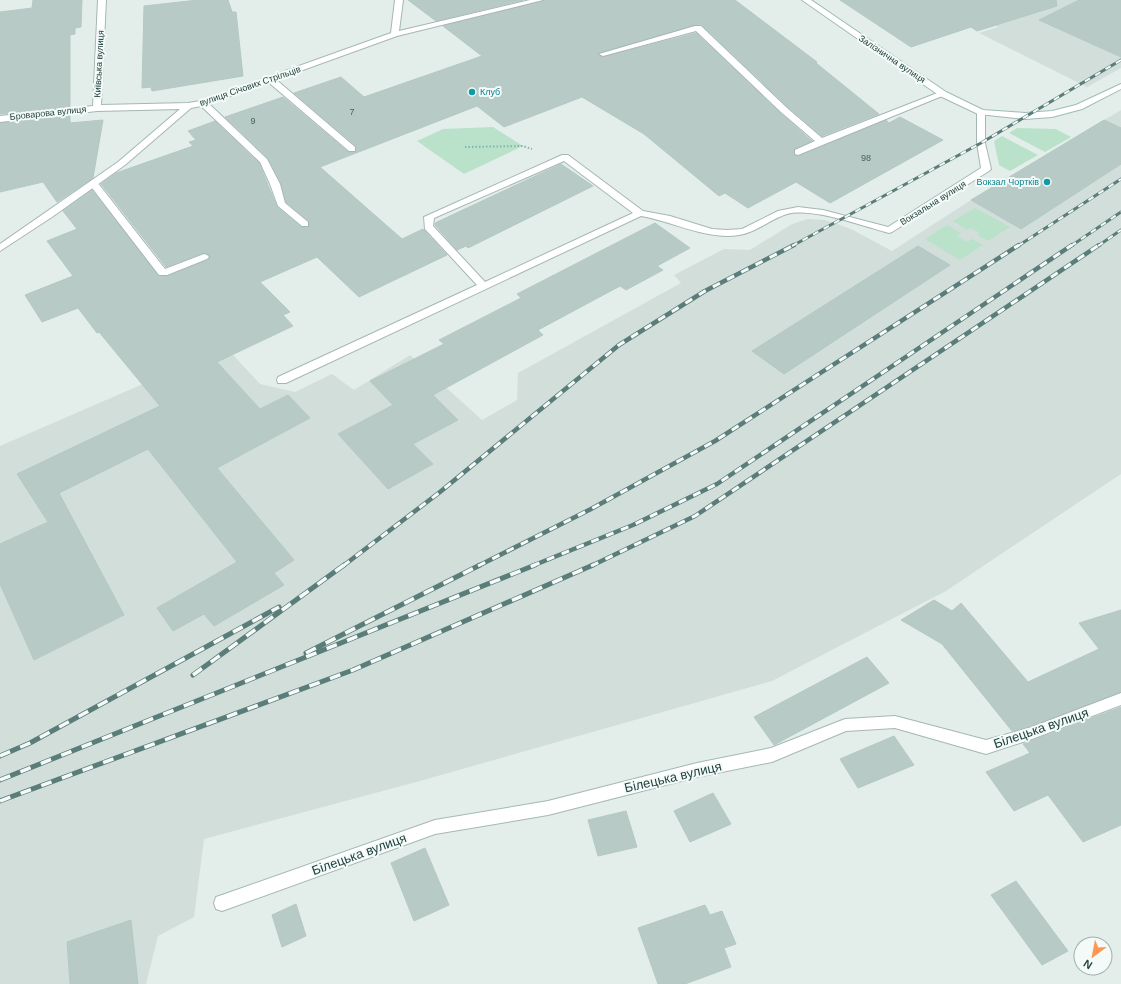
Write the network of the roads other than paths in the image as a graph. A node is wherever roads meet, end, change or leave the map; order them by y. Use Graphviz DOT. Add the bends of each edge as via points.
graph roads {
  1 [pos="102,0"];
  2 [pos="400,0"];
  3 [pos="538,0"];
  4 [pos="806,0"];
  5 [pos="395,34"];
  6 [pos="602,54"];
  7 [pos="270,79"];
  8 [pos="1121,86"];
  9 [pos="943,94"];
  10 [pos="203,103"];
  11 [pos="188,106"];
  12 [pos="97,108"];
  13 [pos="981,112"];
  14 [pos="0,119"];
  15 [pos="821,142"];
  16 [pos="352,149"];
  17 [pos="798,152"];
  18 [pos="94,184"];
  19 [pos="640,213"];
  20 [pos="305,224"];
  21 [pos="0,248"];
  22 [pos="204,257"];
  23 [pos="483,286"];
  24 [pos="282,380"];
  25 [pos="1121,699"];
  26 [pos="222,903"];
  1 -- 12 [label="street, Київська вулиця"];
  2 -- 5 [label="street"];
  3 -- 5 [label="street, вулиця Січових Стрільців"];
  4 -- 9 [label="street, Залізнична вулиця"];
  5 -- 7 [label="street, вулиця Січових Стрільців"];
  6 -- 15 [label="street" via="698,28"];
  7 -- 10 [label="street, вулиця Січових Стрільців"];
  7 -- 16 [label="street"];
  8 -- 13 [label="street" via="1079,107 1052,114 1025,116"];
  9 -- 13 [label="street, Залізнична вулиця"];
  9 -- 15 [label="street"];
  10 -- 11 [label="street, вулиця Січових Стрільців"];
  10 -- 20 [label="street" via="264,162 281,204"];
  11 -- 12 [label="street, Київська вулиця"];
  11 -- 18 [label="street, вулиця Січових Стрільців" via="165,128"];
  12 -- 14 [label="street, Броварова вулиця"];
  13 -- 19 [label="street, Вокзальна вулиця" via="981,143 986,169 889,230 814,211 795,210 780,214 748,231 722,233"];
  15 -- 17 [label="street"];
  18 -- 21 [label="street, вулиця Січових Стрільців"];
  18 -- 22 [label="street" via="163,273"];
  19 -- 23 [label="street"];
  19 -- 23 [label="street" via="565,157 429,217 428,227"];
  23 -- 24 [label="street"];
  25 -- 26 [label="street, Білецька вулиця" via="1032,733 986,747 896,722 844,725 772,755 697,770 548,808 436,827"];
}
